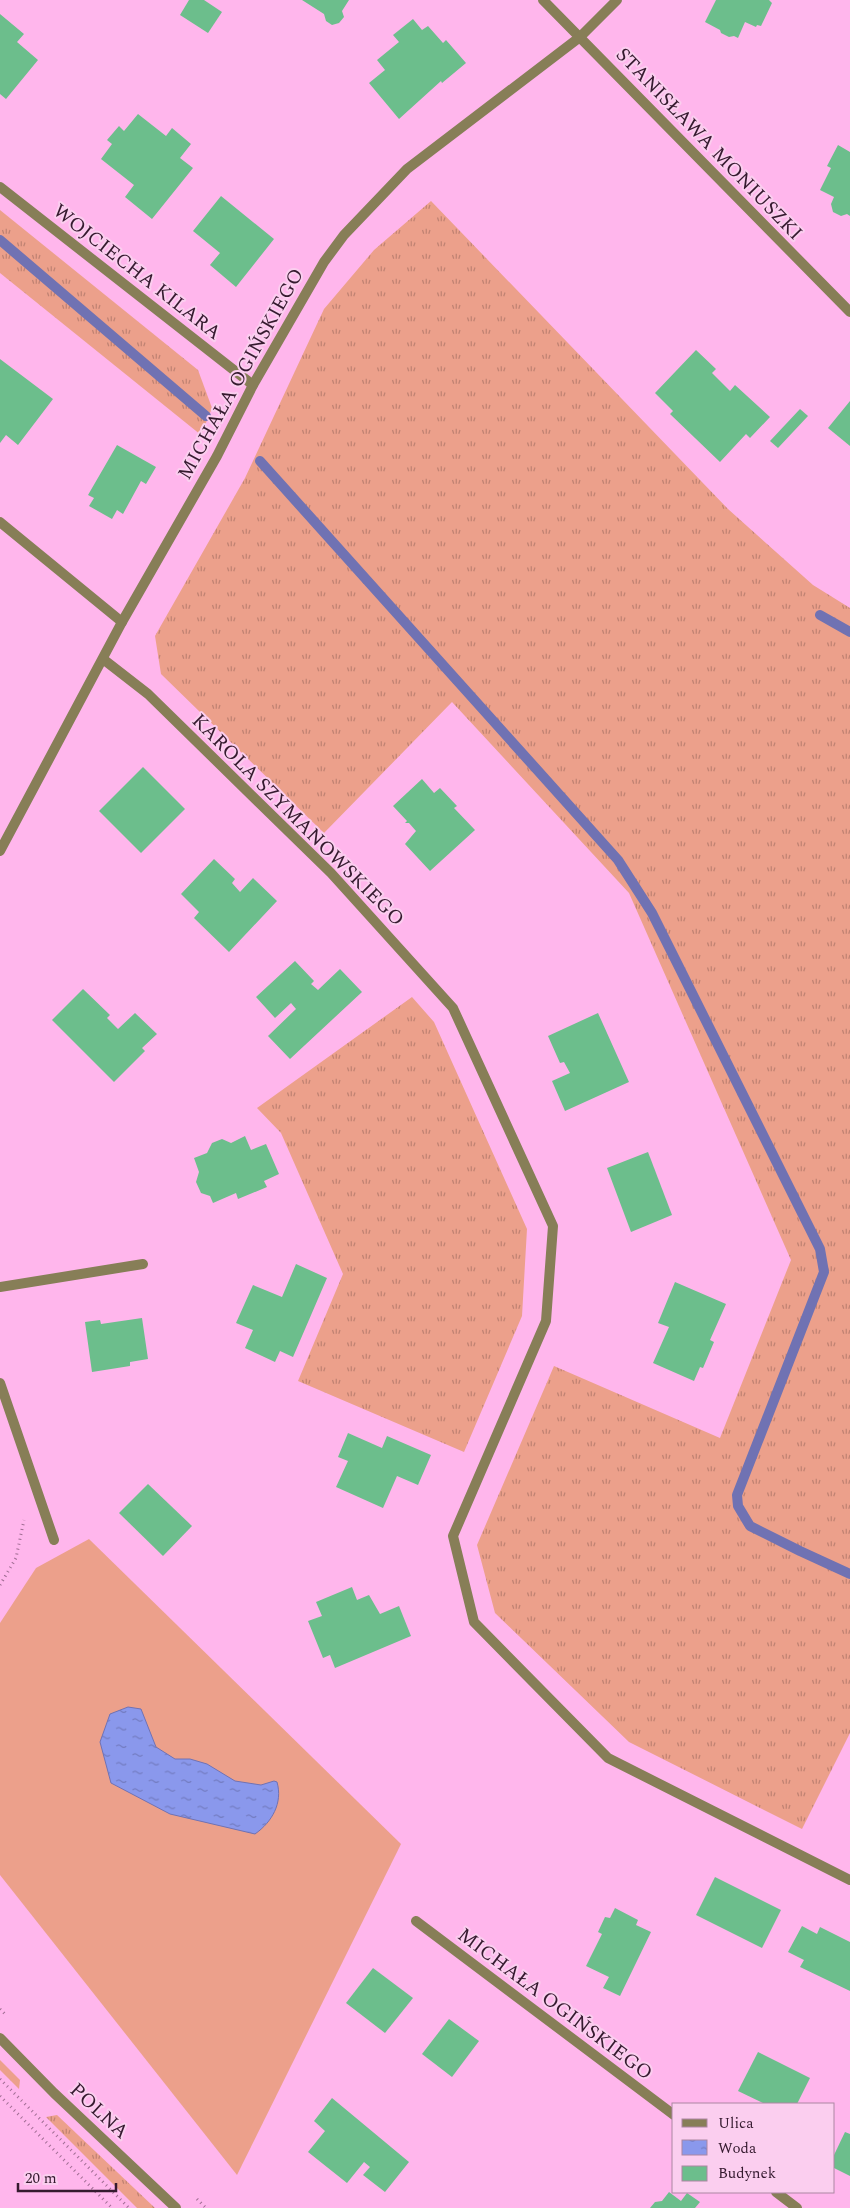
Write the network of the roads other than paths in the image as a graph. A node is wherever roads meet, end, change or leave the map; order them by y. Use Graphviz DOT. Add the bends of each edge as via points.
graph roads {
  1 [pos="543,0"];
  2 [pos="617,0"];
  3 [pos="580,37"];
  4 [pos="0,187"];
  5 [pos="850,312"];
  6 [pos="253,386"];
  7 [pos="0,522"];
  8 [pos="122,622"];
  9 [pos="103,659"];
  10 [pos="0,851"];
  11 [pos="143,1264"];
  12 [pos="0,1286"];
  13 [pos="0,1383"];
  14 [pos="54,1540"];
  15 [pos="850,1880"];
  16 [pos="416,1921"];
  17 [pos="0,2038"];
  18 [pos="672,2113"];
  19 [pos="777,2193"];
  20 [pos="176,2208"];
  21 [pos="797,2208"];
  1 -- 3 [label="street, STANISŁAWA MONIUSZKI"];
  2 -- 3 [label="street, MICHAŁA OGIŃSKIEGO"];
  3 -- 5 [label="street, STANISŁAWA MONIUSZKI"];
  3 -- 6 [label="street, MICHAŁA OGIŃSKIEGO" via="407,168 372,205 324,262"];
  4 -- 6 [label="street, WOJCIECHA KILARA"];
  6 -- 8 [label="street, MICHAŁA OGIŃSKIEGO"];
  7 -- 8 [label="street"];
  8 -- 9 [label="street, MICHAŁA OGIŃSKIEGO"];
  9 -- 10 [label="street, MICHAŁA OGIŃSKIEGO"];
  9 -- 15 [label="street, KAROLA SZYMANOWSKIEGO" via="148,694 331,874 453,1008 553,1226 546,1321 453,1536 474,1622 608,1758"];
  11 -- 12 [label="street"];
  13 -- 14 [label="street"];
  16 -- 18 [label="street, MICHAŁA OGIŃSKIEGO"];
  17 -- 20 [label="street, POLNA"];
  19 -- 21 [label="street"];
}
